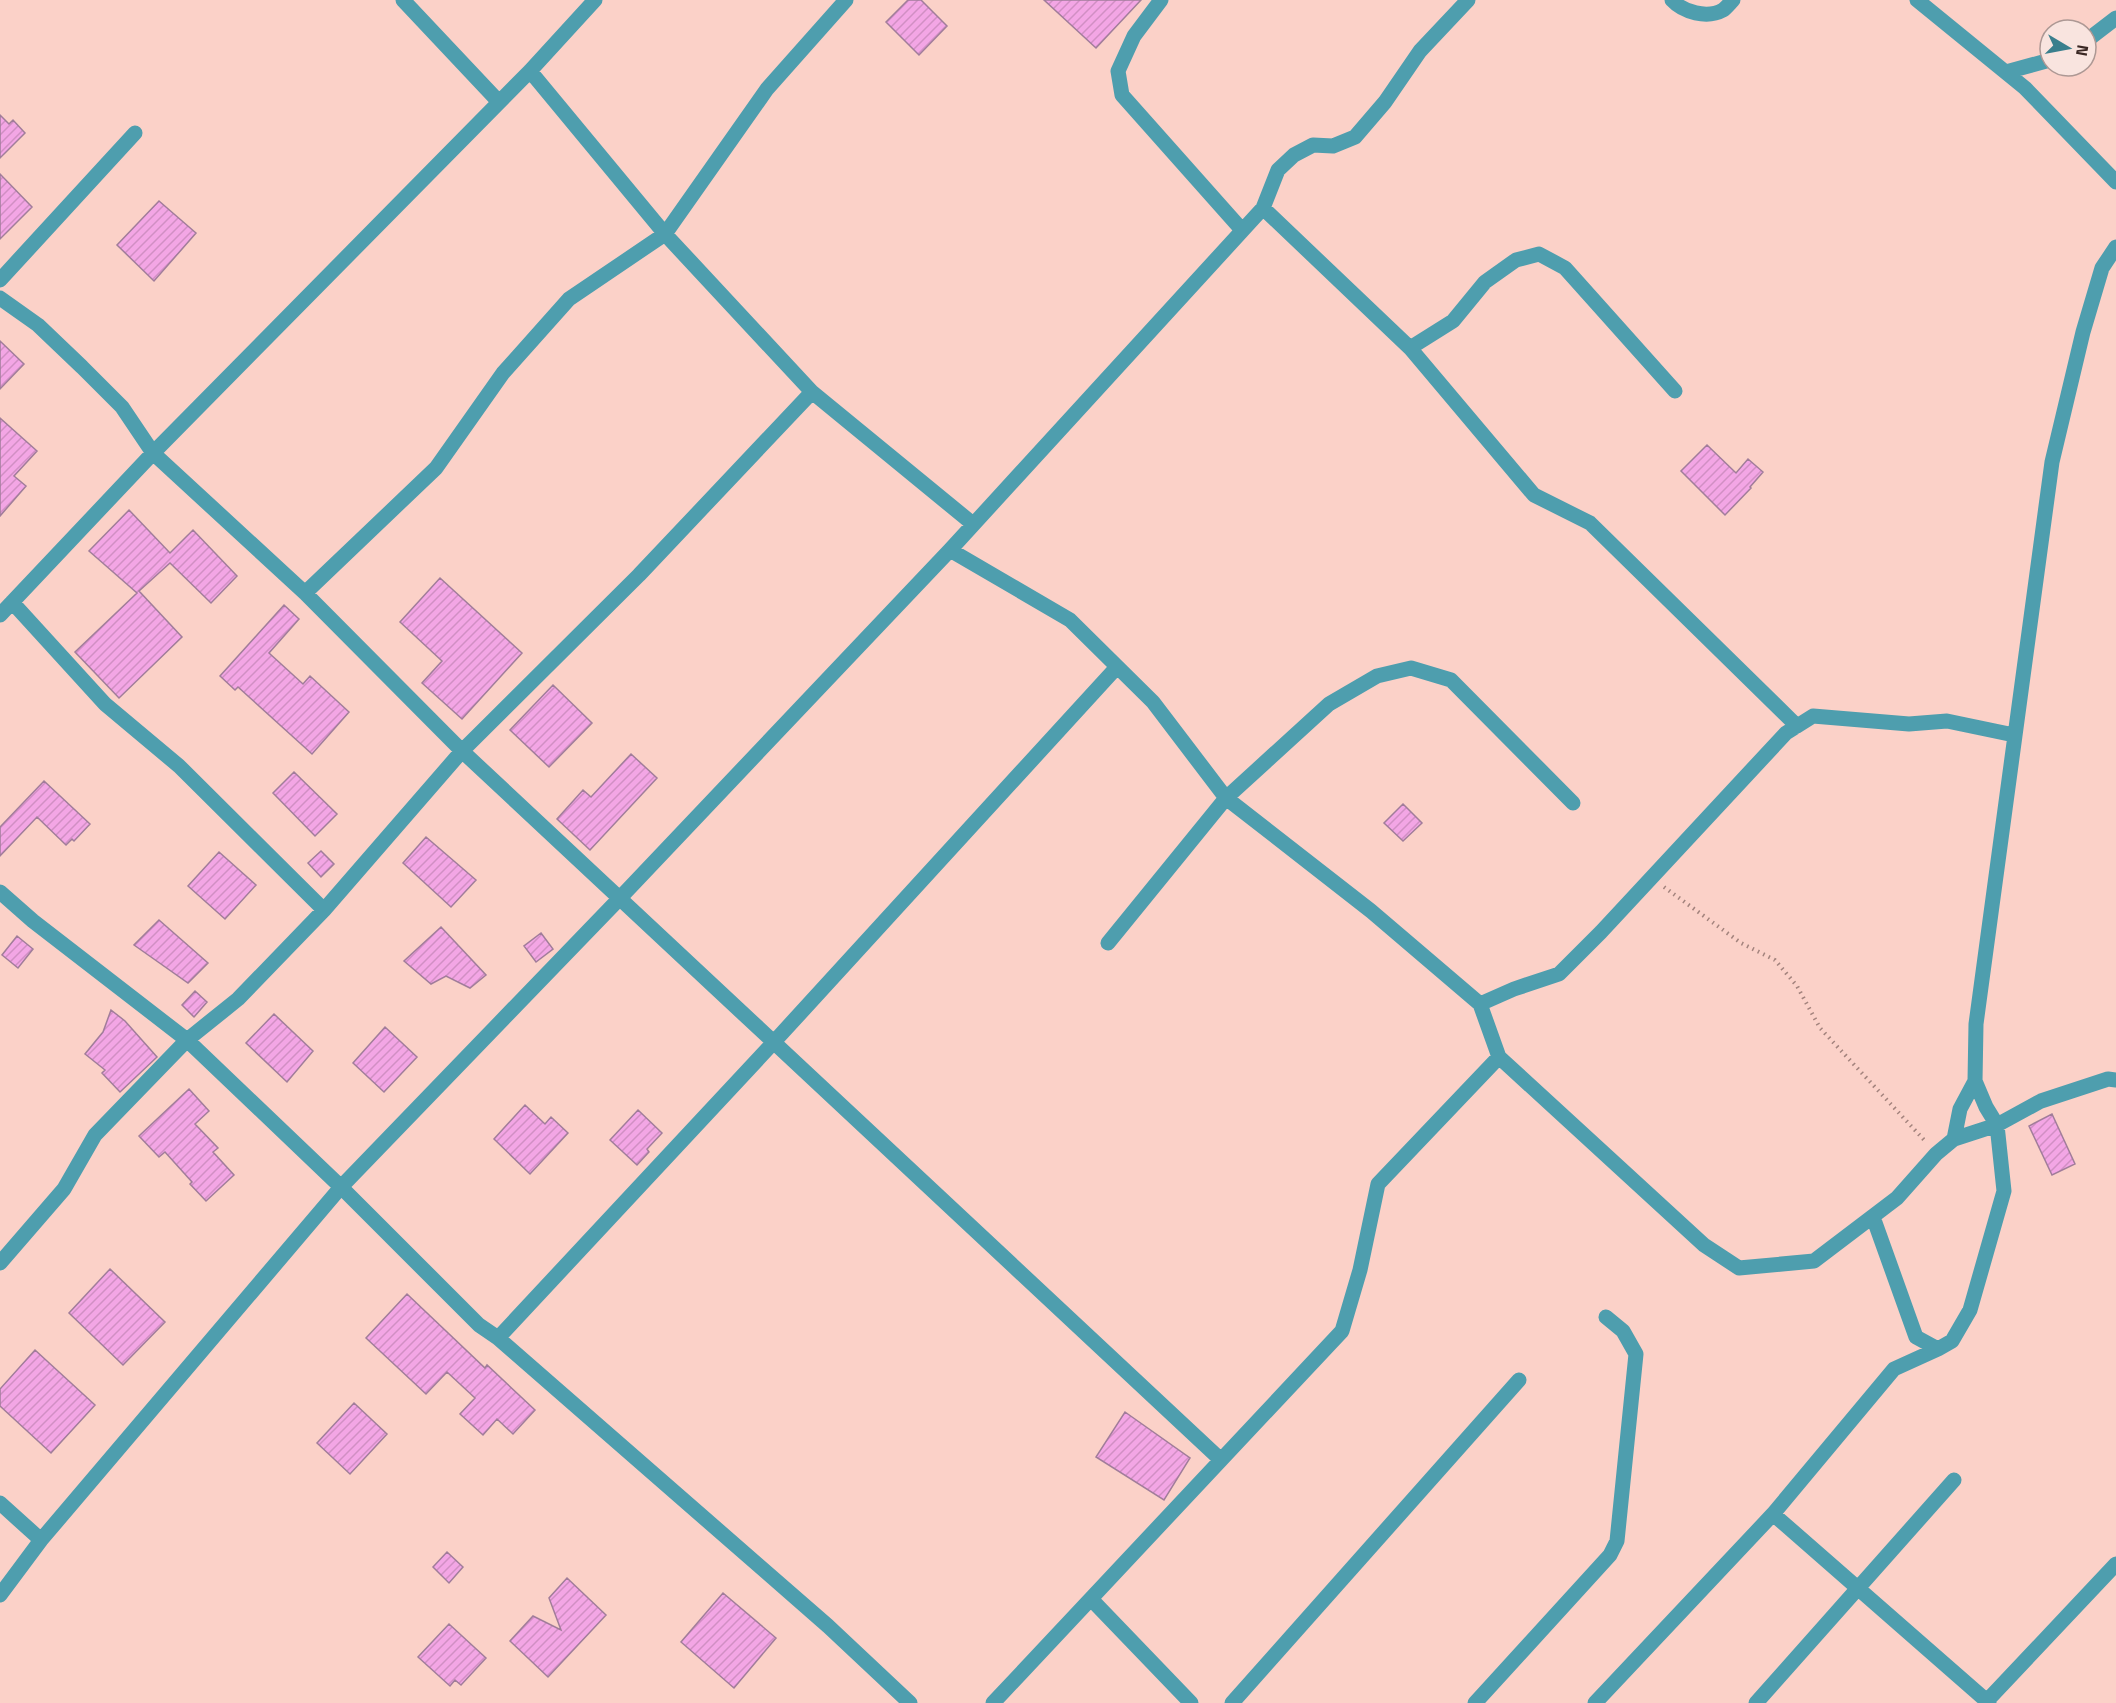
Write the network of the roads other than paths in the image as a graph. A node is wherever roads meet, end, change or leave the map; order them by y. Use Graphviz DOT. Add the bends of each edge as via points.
graph roads {
  1 [pos="403,0"];
  2 [pos="595,0"];
  3 [pos="846,0"];
  4 [pos="1161,0"];
  5 [pos="1468,0"];
  6 [pos="1672,0"];
  7 [pos="1733,0"];
  8 [pos="1917,0"];
  9 [pos="2116,18"];
  10 [pos="2098,32"];
  11 [pos="2038,63"];
  12 [pos="530,71"];
  13 [pos="2006,72"];
  14 [pos="499,102"];
  15 [pos="135,133"];
  16 [pos="2116,182"];
  17 [pos="1263,208"];
  18 [pos="1242,230"];
  19 [pos="665,234"];
  20 [pos="2116,247"];
  21 [pos="0,279"];
  22 [pos="0,297"];
  23 [pos="1410,348"];
  24 [pos="1675,391"];
  25 [pos="812,392"];
  26 [pos="153,453"];
  27 [pos="973,524"];
  28 [pos="950,550"];
  29 [pos="305,593"];
  30 [pos="12,602"];
  31 [pos="0,615"];
  32 [pos="1117,667"];
  33 [pos="1797,726"];
  34 [pos="2014,735"];
  35 [pos="462,751"];
  36 [pos="1226,798"];
  37 [pos="1573,803"];
  38 [pos="0,892"];
  39 [pos="620,899"];
  40 [pos="324,910"];
  41 [pos="1108,943"];
  42 [pos="1480,1004"];
  43 [pos="187,1040"];
  44 [pos="773,1043"];
  45 [pos="1499,1057"];
  46 [pos="2116,1080"];
  47 [pos="1975,1081"];
  48 [pos="1996,1125"];
  49 [pos="1954,1139"];
  50 [pos="341,1187"];
  51 [pos="1873,1217"];
  52 [pos="0,1263"];
  53 [pos="1606,1317"];
  54 [pos="498,1338"];
  55 [pos="1938,1348"];
  56 [pos="1519,1380"];
  57 [pos="1221,1460"];
  58 [pos="1954,1480"];
  59 [pos="0,1503"];
  60 [pos="1773,1514"];
  61 [pos="41,1540"];
  62 [pos="2116,1564"];
  63 [pos="1858,1589"];
  64 [pos="0,1595"];
  65 [pos="1091,1599"];
  66 [pos="1987,1702"];
  67 [pos="910,1703"];
  68 [pos="993,1703"];
  69 [pos="1191,1703"];
  70 [pos="1232,1703"];
  71 [pos="1475,1703"];
  72 [pos="1595,1703"];
  73 [pos="1756,1703"];
  1 -- 14 [label="street"];
  2 -- 12 [label="street"];
  3 -- 19 [label="street" via="767,89"];
  4 -- 18 [label="street" via="1134,36 1118,71 1122,95"];
  5 -- 17 [label="street" via="1420,51 1355,137 1333,146 1313,145 1278,170"];
  6 -- 7 [label="street" via="1680,8 1708,15 1723,10"];
  8 -- 13 [label="street"];
  9 -- 10 [label="street"];
  11 -- 13 [label="street"];
  12 -- 14 [label="street"];
  12 -- 19 [label="street"];
  13 -- 16 [label="street"];
  14 -- 26 [label="street"];
  15 -- 21 [label="street"];
  17 -- 18 [label="street"];
  17 -- 23 [label="street"];
  18 -- 27 [label="street"];
  19 -- 25 [label="street"];
  19 -- 29 [label="street" via="569,299 503,373 436,468"];
  20 -- 34 [label="street" via="2102,268 2052,462"];
  22 -- 26 [label="street" via="38,325 122,407"];
  23 -- 24 [label="street" via="1453,321 1485,282 1516,260 1539,254 1565,268"];
  23 -- 33 [label="street" via="1533,495 1590,523"];
  25 -- 27 [label="street"];
  25 -- 35 [label="street" via="639,575"];
  26 -- 29 [label="street"];
  26 -- 30 [label="street"];
  27 -- 28 [label="street"];
  28 -- 32 [label="street" via="1070,620"];
  28 -- 39 [label="street"];
  29 -- 35 [label="street"];
  30 -- 31 [label="street"];
  30 -- 40 [label="street" via="105,704 179,766"];
  32 -- 36 [label="street" via="1153,702"];
  32 -- 44 [label="street"];
  33 -- 34 [label="street" via="1814,716 1910,724 1947,721"];
  33 -- 42 [label="street" via="1786,733 1559,974"];
  34 -- 47 [label="street" via="1976,1023"];
  35 -- 39 [label="street"];
  35 -- 40 [label="street"];
  36 -- 37 [label="street" via="1329,704 1377,676 1411,668 1451,680"];
  36 -- 41 [label="street"];
  36 -- 42 [label="street" via="1371,911"];
  38 -- 43 [label="street"];
  39 -- 44 [label="street"];
  39 -- 50 [label="street"];
  40 -- 43 [label="street" via="238,999"];
  42 -- 45 [label="street"];
  43 -- 50 [label="street"];
  43 -- 52 [label="street" via="95,1135 64,1190"];
  44 -- 54 [label="street"];
  44 -- 57 [label="street"];
  45 -- 51 [label="street" via="1704,1245 1739,1268 1814,1261"];
  45 -- 57 [label="street" via="1378,1184 1342,1331"];
  46 -- 48 [label="street" via="2108,1079 2041,1101"];
  47 -- 48 [label="street"];
  47 -- 49 [label="street" via="1960,1109"];
  48 -- 49 [label="street"];
  48 -- 55 [label="street" via="2004,1191 1970,1310 1952,1341"];
  49 -- 51 [label="street" via="1898,1198"];
  50 -- 54 [label="street" via="480,1325"];
  50 -- 61 [label="street"];
  51 -- 55 [label="street" via="1916,1336"];
  53 -- 71 [label="street" via="1623,1331 1636,1354 1617,1541 1610,1555"];
  54 -- 67 [label="street" via="828,1626"];
  55 -- 60 [label="street" via="1894,1369"];
  56 -- 70 [label="street"];
  57 -- 65 [label="street"];
  58 -- 63 [label="street"];
  59 -- 61 [label="street"];
  60 -- 63 [label="street"];
  60 -- 72 [label="street"];
  61 -- 64 [label="street"];
  62 -- 66 [label="street"];
  63 -- 66 [label="street"];
  63 -- 73 [label="street"];
  65 -- 68 [label="street"];
  65 -- 69 [label="street"];
}
